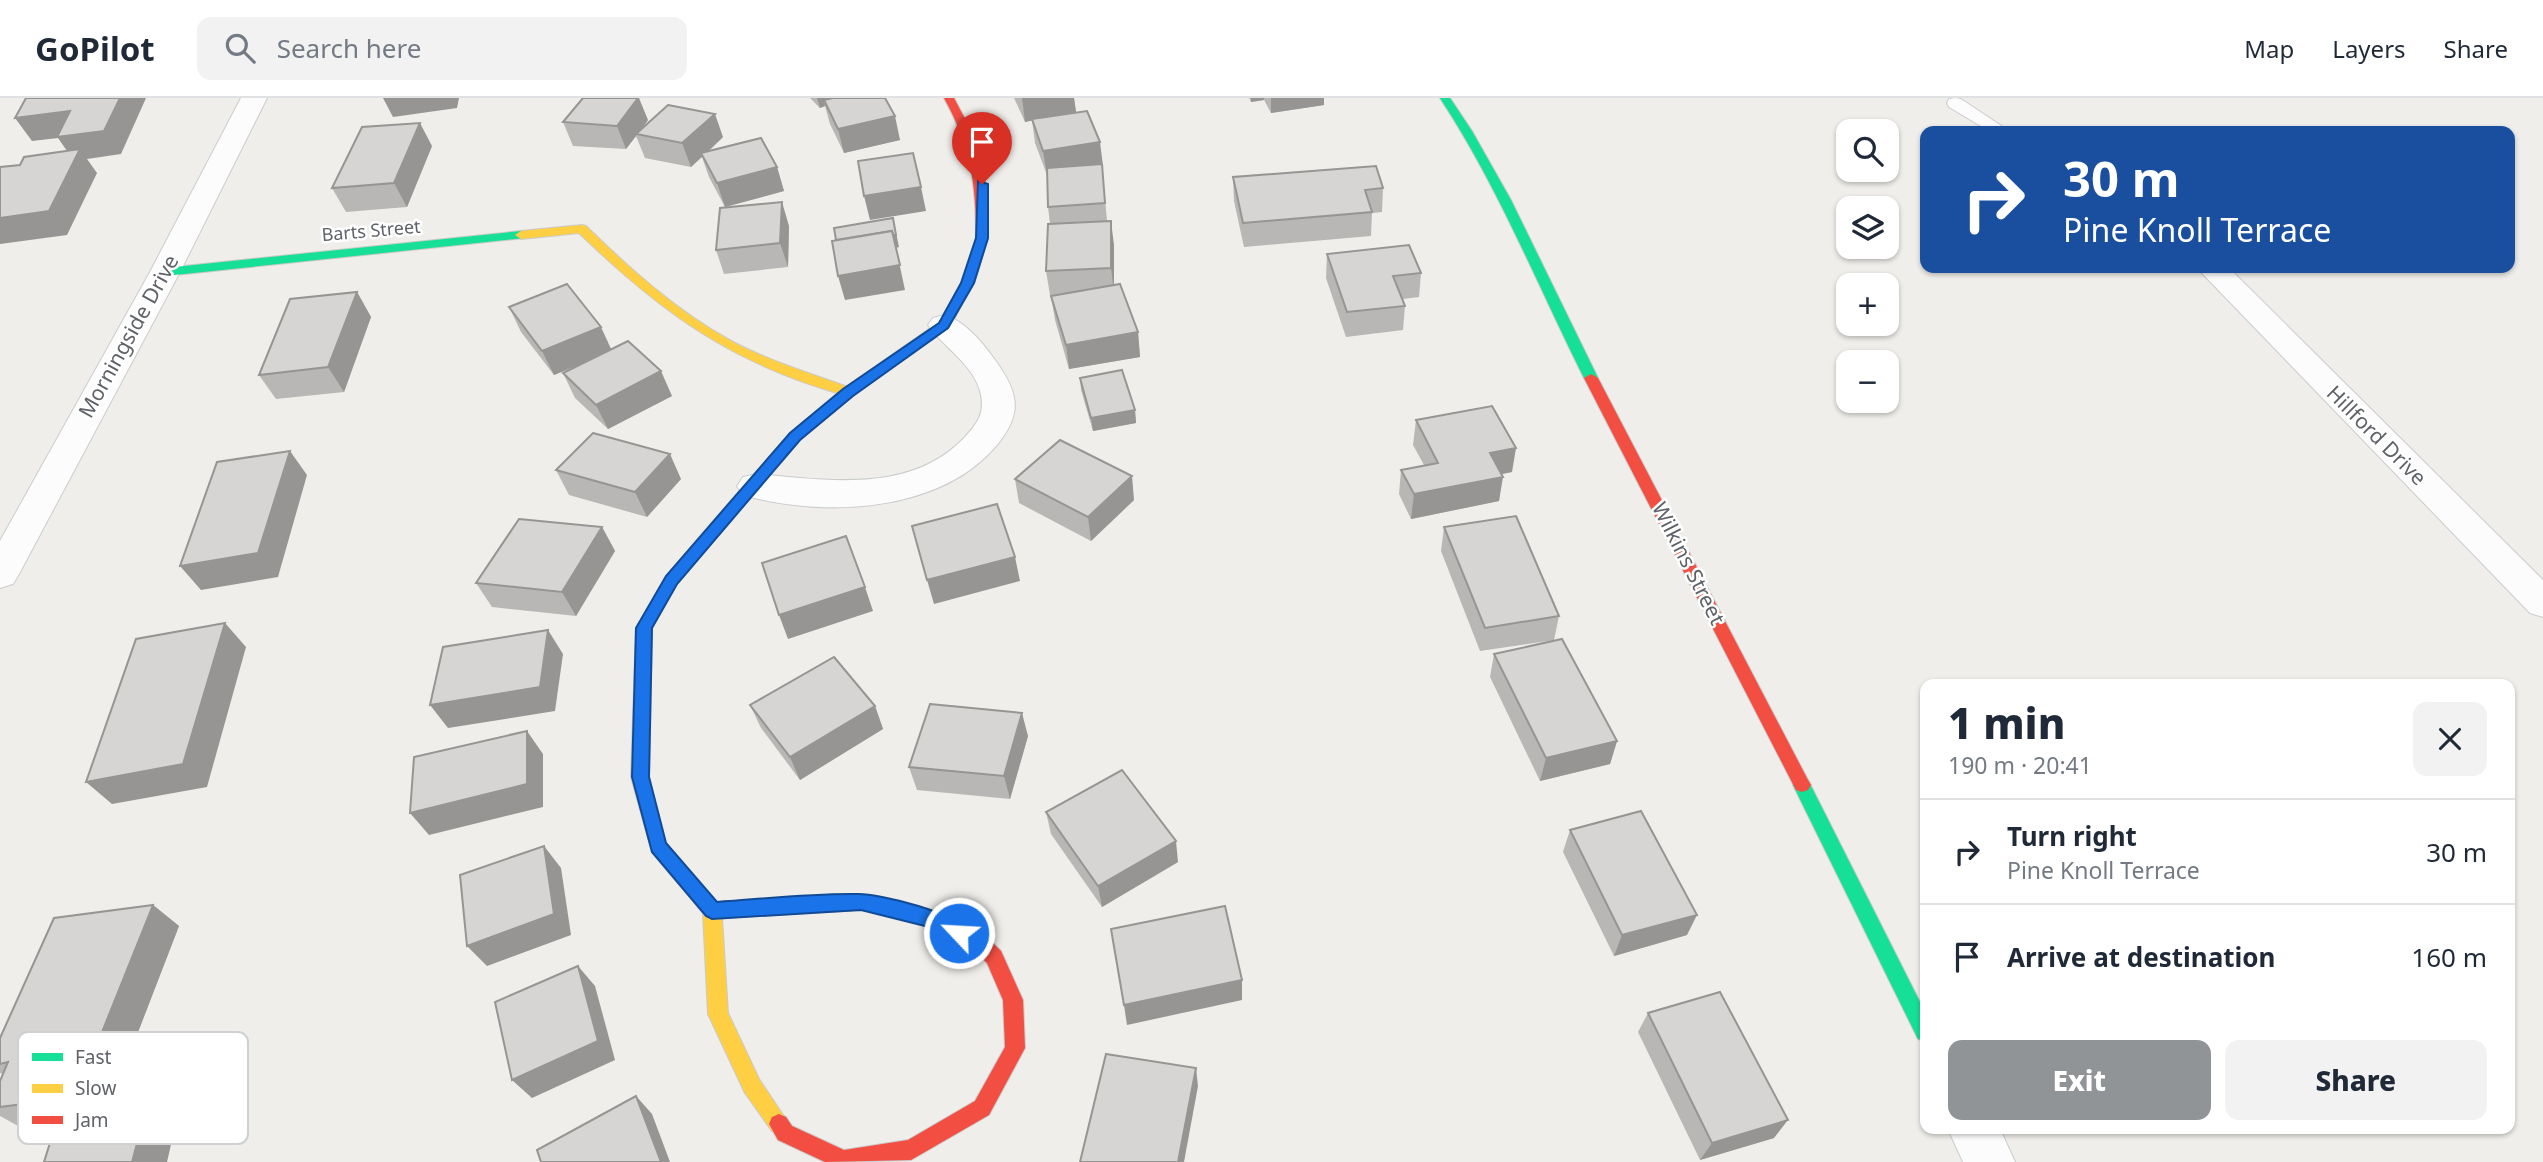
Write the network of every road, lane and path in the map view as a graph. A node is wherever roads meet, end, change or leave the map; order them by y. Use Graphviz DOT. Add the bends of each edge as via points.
graph roads {
  1 [pos="254,98"];
  2 [pos="949,98"];
  3 [pos="1445,98"];
  4 [pos="1955,103"];
  5 [pos="1992,126"];
  6 [pos="165,272"];
  7 [pos="2217,273"];
  8 [pos="944,325"];
  9 [pos="848,392"];
  10 [pos="755,486"];
  11 [pos="0,574"];
  12 [pos="2543,603"];
  13 [pos="712,911"];
  14 [pos="1920,1022"];
  15 [pos="1976,1134"];
  16 [pos="1990,1162"];
  1 -- 6 [label="street, Morningside Drive"];
  2 -- 8 [label="street" via="968,129 978,158 982,238 968,283"];
  3 -- 14 [label="street, Wilkins Street" via="1492,175 1550,300 1649,485"];
  4 -- 5 [label="lane"];
  6 -- 9 [label="street, Barts Street" via="582,229 626,272 711,335"];
  6 -- 11 [label="street, Morningside Drive"];
  7 -- 12 [label="street, Hillford Drive"];
  8 -- 9 [label="street"];
  8 -- 10 [label="street" via="979,360 996,392 998,418 972,454 932,480 880,491 827,495"];
  9 -- 10 [label="street" via="795,436"];
  10 -- 13 [label="street" via="672,580 644,628 640,777 658,847"];
  13 -- 13 [label="street" via="861,902 937,920 982,945 994,957 1013,1000 1016,1048 982,1108 911,1150 844,1160 785,1133 752,1086 718,1014"];
  15 -- 16 [label="street"];
}
